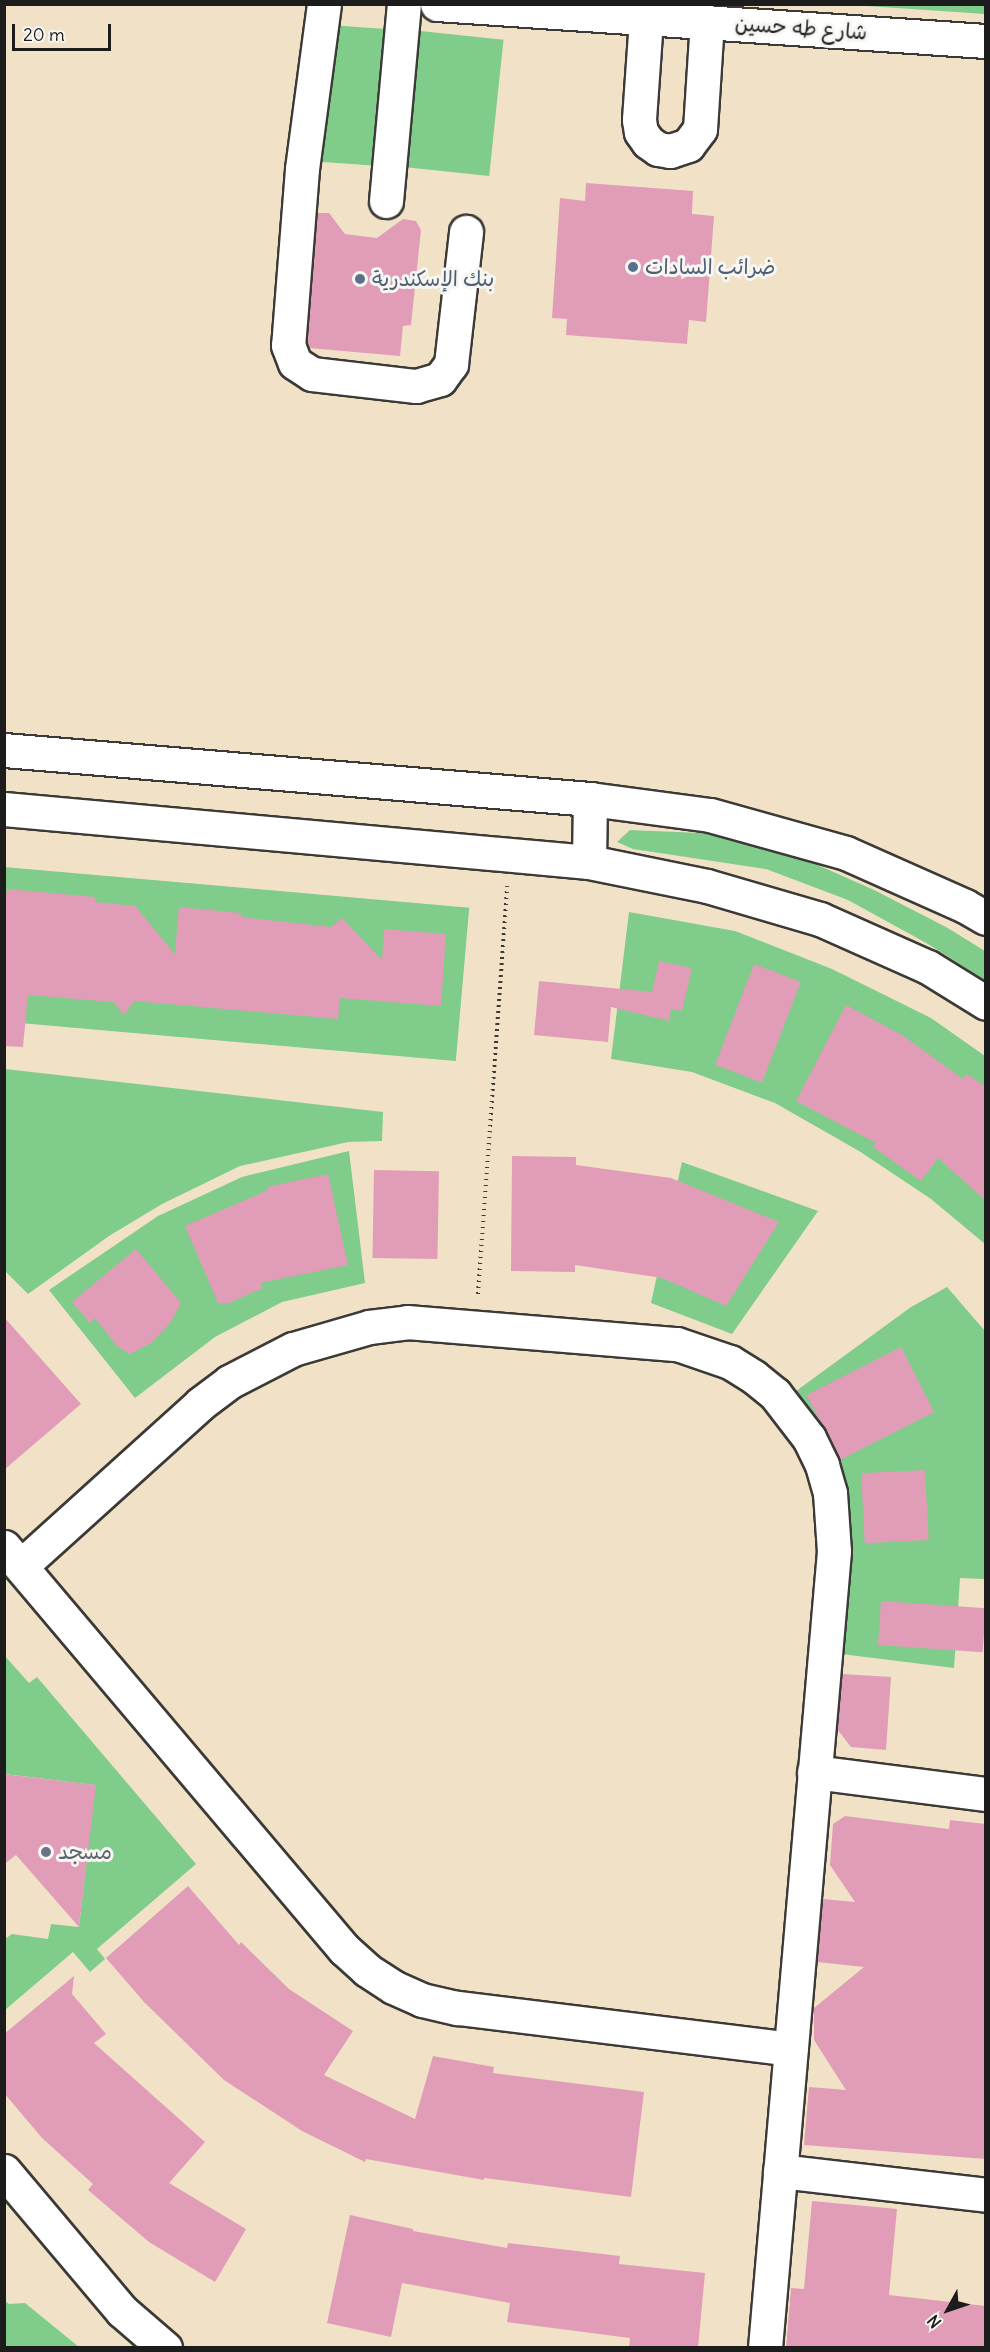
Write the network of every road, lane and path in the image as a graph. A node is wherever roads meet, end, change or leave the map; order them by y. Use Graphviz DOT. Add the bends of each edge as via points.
graph roads {
  1 [pos="324,4"];
  2 [pos="404,4"];
  3 [pos="437,4"];
  4 [pos="646,19"];
  5 [pos="707,21"];
  6 [pos="986,41"];
  7 [pos="386,201"];
  8 [pos="466,232"];
  9 [pos="4,750"];
  10 [pos="590,799"];
  11 [pos="4,809"];
  12 [pos="510,852"];
  13 [pos="589,862"];
  14 [pos="986,918"];
  15 [pos="986,1003"];
  16 [pos="475,1328"];
  17 [pos="13,1556"];
  18 [pos="814,1772"];
  19 [pos="986,1794"];
  20 [pos="790,2049"];
  21 [pos="4,2171"];
  22 [pos="780,2171"];
  23 [pos="986,2195"];
  24 [pos="165,2348"];
  25 [pos="765,2348"];
  1 -- 8 [label="street" via="302,170 288,345 295,363 312,374 416,386 440,379 451,364"];
  2 -- 7 [label="street"];
  3 -- 4 [label="street, شارع طه حسين"];
  4 -- 5 [label="street, شارع طه حسين"];
  4 -- 5 [label="street" via="641,132 658,149 670,151 688,145 700,129"];
  5 -- 6 [label="street, شارع طه حسين"];
  9 -- 10 [label="street"];
  10 -- 13 [label="street"];
  10 -- 14 [label="street" via="710,815 846,853"];
  11 -- 12 [label="street"];
  12 -- 13 [label="street"];
  12 -- 16 [label="path"];
  13 -- 15 [label="street" via="706,886 819,920 928,968"];
  16 -- 17 [label="street" via="408,1322 369,1327 292,1349 260,1364 200,1404"];
  16 -- 18 [label="street" via="677,1344 704,1351 754,1377 794,1416 822,1465 834,1522"];
  17 -- 20 [label="street" via="344,1948 393,1987 422,2000 458,2008"];
  18 -- 19 [label="street"];
  18 -- 20 [label="street"];
  20 -- 22 [label="street"];
  21 -- 24 [label="street" via="122,2311"];
  22 -- 23 [label="street"];
  22 -- 25 [label="street"];
}
